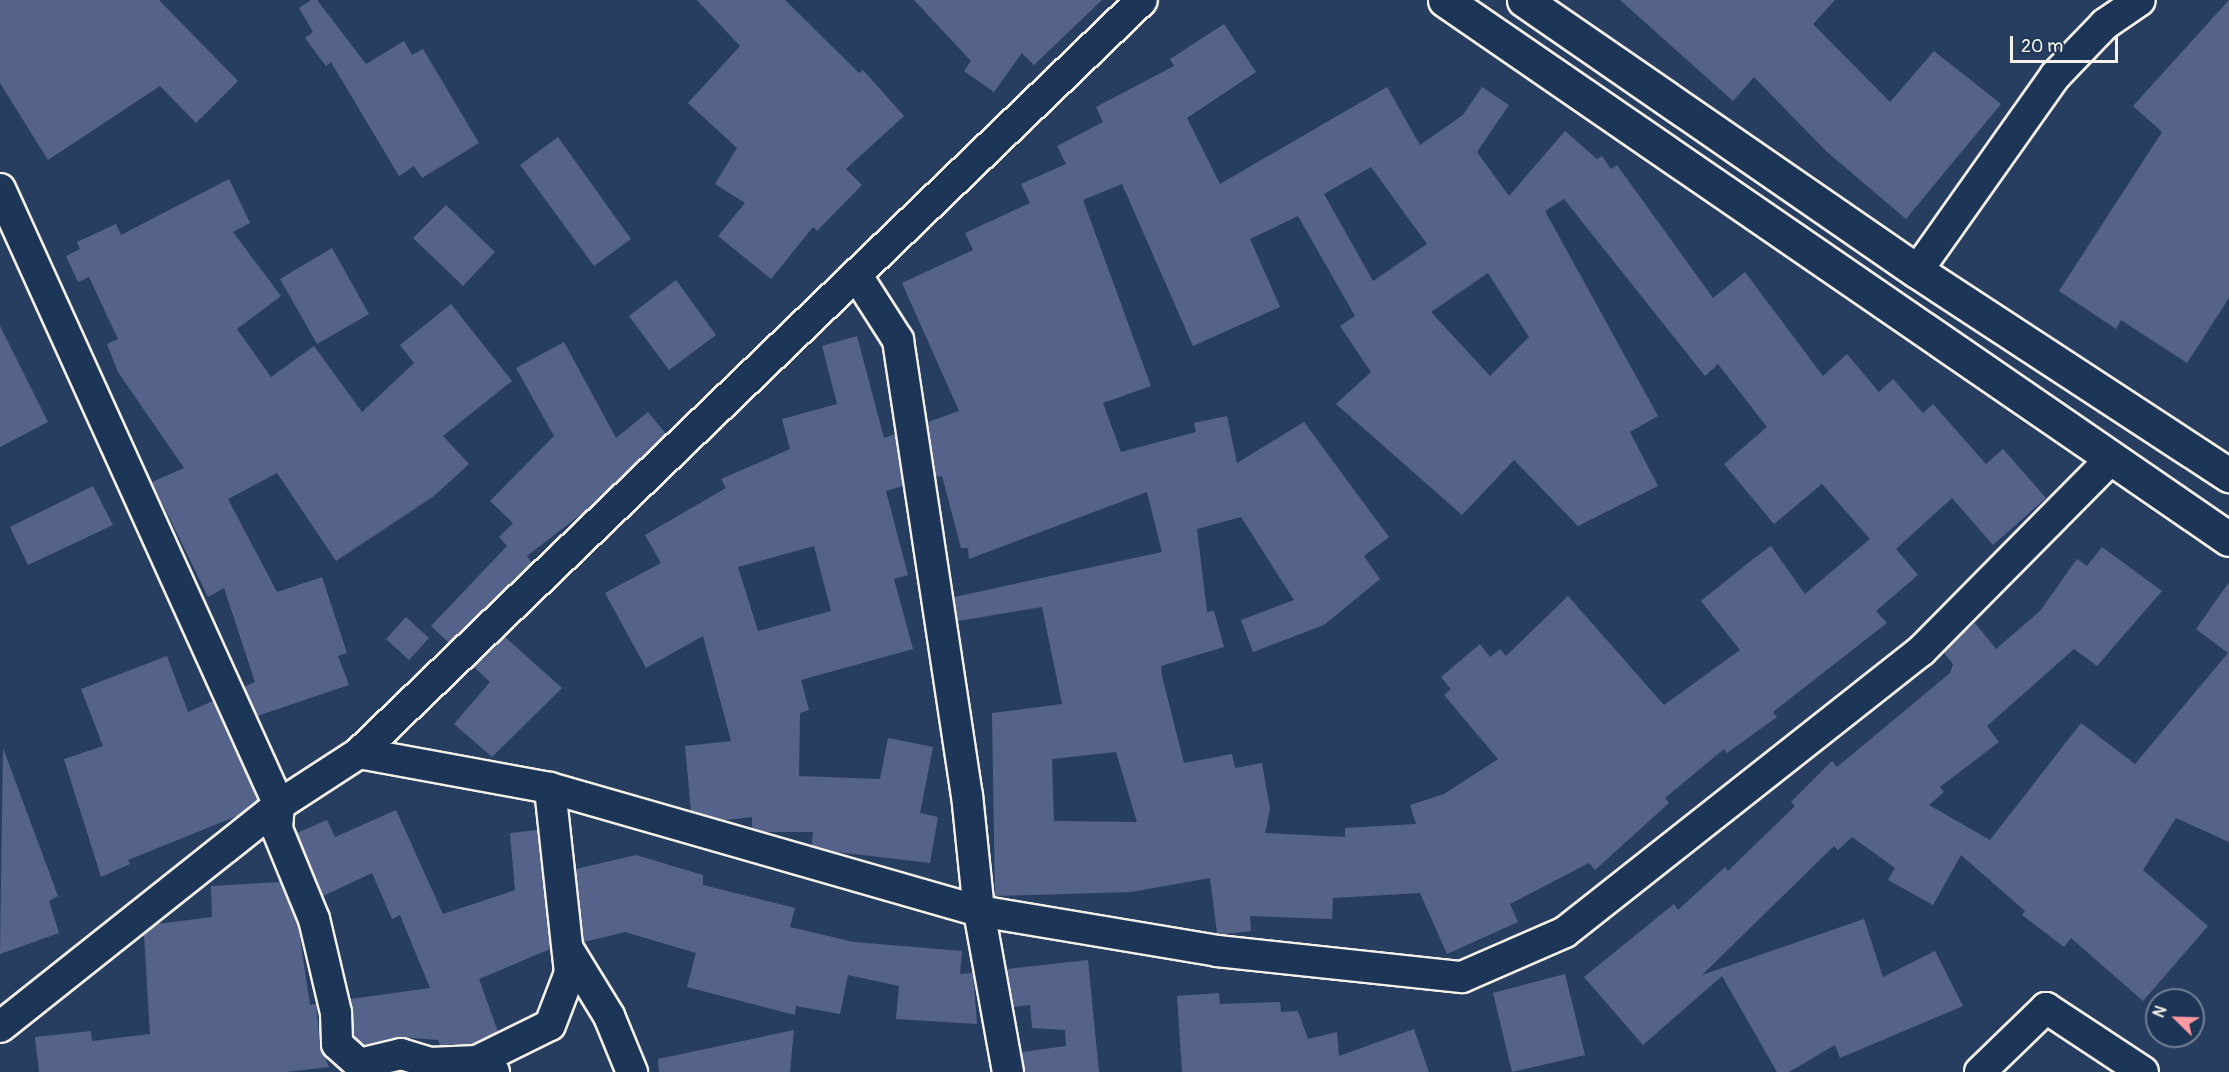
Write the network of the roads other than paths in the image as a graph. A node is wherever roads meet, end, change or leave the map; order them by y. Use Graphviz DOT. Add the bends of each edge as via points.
graph roads {
  1 [pos="1143,0"];
  2 [pos="1445,0"];
  3 [pos="1524,0"];
  4 [pos="2140,0"];
  5 [pos="0,189"];
  6 [pos="1917,271"];
  7 [pos="857,276"];
  8 [pos="2110,460"];
  9 [pos="2229,475"];
  10 [pos="2229,539"];
  11 [pos="359,753"];
  12 [pos="550,788"];
  13 [pos="279,805"];
  14 [pos="979,911"];
  15 [pos="568,950"];
  16 [pos="0,1027"];
  17 [pos="486,1066"];
  18 [pos="632,1072"];
  19 [pos="1008,1072"];
  20 [pos="1980,1072"];
  21 [pos="2143,1072"];
  1 -- 7 [label="street"];
  2 -- 8 [label="main road"];
  3 -- 6 [label="main road"];
  4 -- 6 [label="street" via="2105,24 2055,76"];
  5 -- 13 [label="street"];
  6 -- 9 [label="main road"];
  7 -- 11 [label="street"];
  7 -- 14 [label="street" via="898,340 967,795"];
  8 -- 10 [label="main road"];
  8 -- 14 [label="street" via="1921,651 1565,932 1462,977 1217,951"];
  11 -- 12 [label="street"];
  11 -- 13 [label="street"];
  12 -- 14 [label="street"];
  12 -- 15 [label="street"];
  13 -- 16 [label="street"];
  13 -- 17 [label="street" via="277,829 314,919 336,1013 337,1044 359,1064 401,1054 430,1063"];
  14 -- 19 [label="street"];
  15 -- 17 [label="street" via="563,1000 550,1025"];
  15 -- 18 [label="street" via="609,1017"];
  20 -- 21 [label="street" via="2046,1008"];
}
